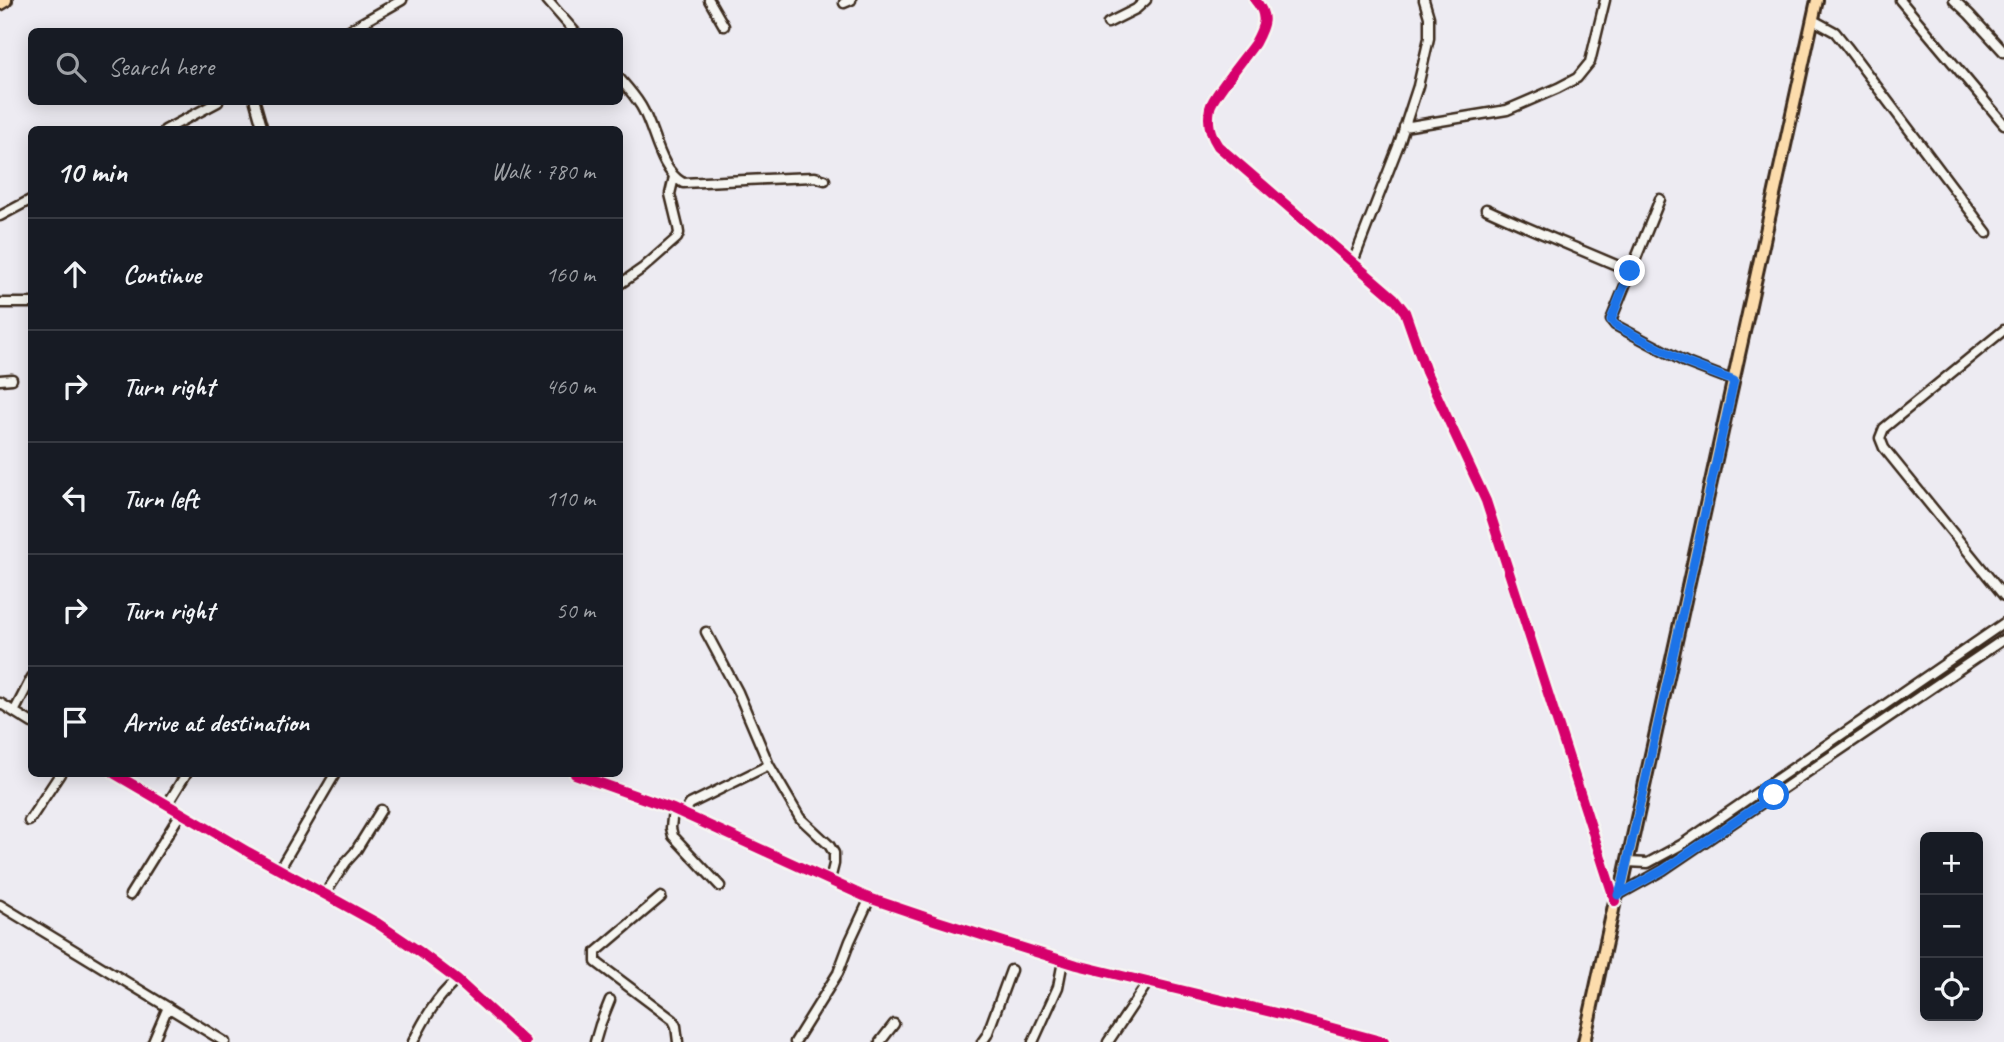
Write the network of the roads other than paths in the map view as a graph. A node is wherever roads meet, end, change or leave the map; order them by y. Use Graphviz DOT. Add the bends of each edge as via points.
graph roads {
  1 [pos="5,0"];
  2 [pos="402,0"];
  3 [pos="547,0"];
  4 [pos="709,0"];
  5 [pos="1146,0"];
  6 [pos="1255,0"];
  7 [pos="1424,0"];
  8 [pos="1605,0"];
  9 [pos="1817,0"];
  10 [pos="1899,0"];
  11 [pos="1954,0"];
  12 [pos="0,3"];
  13 [pos="1813,20"];
  14 [pos="1108,23"];
  15 [pos="724,26"];
  16 [pos="353,28"];
  17 [pos="572,28"];
  18 [pos="2004,52"];
  19 [pos="623,83"];
  20 [pos="212,105"];
  21 [pos="256,105"];
  22 [pos="2004,124"];
  23 [pos="173,126"];
  24 [pos="262,126"];
  25 [pos="1404,127"];
  26 [pos="674,177"];
  27 [pos="825,180"];
  28 [pos="1660,199"];
  29 [pos="28,201"];
  30 [pos="1486,209"];
  31 [pos="0,216"];
  32 [pos="1987,233"];
  33 [pos="1353,262"];
  34 [pos="1630,271"];
  35 [pos="623,282"];
  36 [pos="0,303"];
  37 [pos="28,303"];
  38 [pos="2004,330"];
  39 [pos="12,379"];
  40 [pos="0,380"];
  41 [pos="1734,381"];
  42 [pos="2004,596"];
  43 [pos="2004,623"];
  44 [pos="706,632"];
  45 [pos="2004,639"];
  46 [pos="28,685"];
  47 [pos="0,703"];
  48 [pos="14,712"];
  49 [pos="28,721"];
  50 [pos="769,765"];
  51 [pos="58,777"];
  52 [pos="120,777"];
  53 [pos="184,777"];
  54 [pos="333,777"];
  55 [pos="583,777"];
  56 [pos="167,805"];
  57 [pos="673,809"];
  58 [pos="381,810"];
  59 [pos="181,813"];
  60 [pos="683,814"];
  61 [pos="29,821"];
  62 [pos="1628,862"];
  63 [pos="279,870"];
  64 [pos="830,880"];
  65 [pos="720,886"];
  66 [pos="325,894"];
  67 [pos="130,895"];
  68 [pos="662,897"];
  69 [pos="870,898"];
  70 [pos="1616,898"];
  71 [pos="0,906"];
  72 [pos="1063,961"];
  73 [pos="1011,970"];
  74 [pos="457,981"];
  75 [pos="1148,982"];
  76 [pos="610,1000"];
  77 [pos="168,1007"];
  78 [pos="894,1024"];
  79 [pos="153,1042"];
  80 [pos="225,1042"];
  81 [pos="413,1042"];
  82 [pos="525,1042"];
  83 [pos="595,1042"];
  84 [pos="678,1042"];
  85 [pos="795,1042"];
  86 [pos="880,1042"];
  87 [pos="982,1042"];
  88 [pos="1033,1042"];
  89 [pos="1108,1042"];
  90 [pos="1384,1042"];
  91 [pos="1584,1042"];
  1 -- 12 [label="highway"];
  2 -- 16 [label="street"];
  3 -- 17 [label="street"];
  4 -- 15 [label="street"];
  5 -- 14 [label="street"];
  6 -- 33 [label="street" via="1264,21 1255,43 1210,106 1211,135 1218,146"];
  7 -- 25 [label="street" via="1429,37"];
  8 -- 25 [label="street" via="1590,62 1577,78 1507,110"];
  9 -- 13 [label="main road"];
  10 -- 22 [label="street"];
  11 -- 18 [label="street"];
  13 -- 32 [label="street" via="1835,32"];
  13 -- 41 [label="main road"];
  19 -- 26 [label="street" via="640,105"];
  20 -- 23 [label="street"];
  21 -- 24 [label="street"];
  25 -- 33 [label="street"];
  26 -- 27 [label="street" via="683,183"];
  26 -- 35 [label="street" via="670,194 677,238"];
  28 -- 34 [label="street"];
  29 -- 31 [label="street"];
  30 -- 34 [label="street"];
  33 -- 70 [label="street" via="1405,312 1426,372 1486,501"];
  34 -- 41 [label="street" via="1612,312 1615,325 1687,363"];
  36 -- 37 [label="street"];
  38 -- 42 [label="street" via="1884,428 1880,438"];
  39 -- 40 [label="street"];
  41 -- 62 [label="main road"];
  43 -- 62 [label="street" via="1681,845 1648,863"];
  44 -- 50 [label="street"];
  45 -- 70 [label="street"];
  46 -- 48 [label="street"];
  47 -- 48 [label="street"];
  48 -- 49 [label="street"];
  50 -- 60 [label="street" via="690,804"];
  50 -- 64 [label="street" via="800,818 830,845 834,864"];
  51 -- 61 [label="street"];
  52 -- 56 [label="street"];
  53 -- 56 [label="street"];
  54 -- 63 [label="street"];
  55 -- 57 [label="street"];
  56 -- 59 [label="street"];
  57 -- 60 [label="street"];
  57 -- 65 [label="street" via="673,836"];
  58 -- 66 [label="street"];
  59 -- 63 [label="street"];
  59 -- 67 [label="street"];
  60 -- 64 [label="street"];
  62 -- 70 [label="main road"];
  63 -- 66 [label="street"];
  64 -- 69 [label="street"];
  66 -- 74 [label="street" via="377,923"];
  68 -- 84 [label="street" via="595,957 673,1020"];
  69 -- 72 [label="street"];
  69 -- 85 [label="street" via="838,973"];
  70 -- 91 [label="main road"];
  71 -- 77 [label="street"];
  72 -- 75 [label="street"];
  72 -- 88 [label="street" via="1058,987"];
  73 -- 87 [label="street"];
  74 -- 81 [label="street" via="434,1003"];
  74 -- 82 [label="street"];
  75 -- 89 [label="street"];
  75 -- 90 [label="street"];
  76 -- 83 [label="street"];
  77 -- 79 [label="street"];
  77 -- 80 [label="street"];
  78 -- 86 [label="street"];
}
